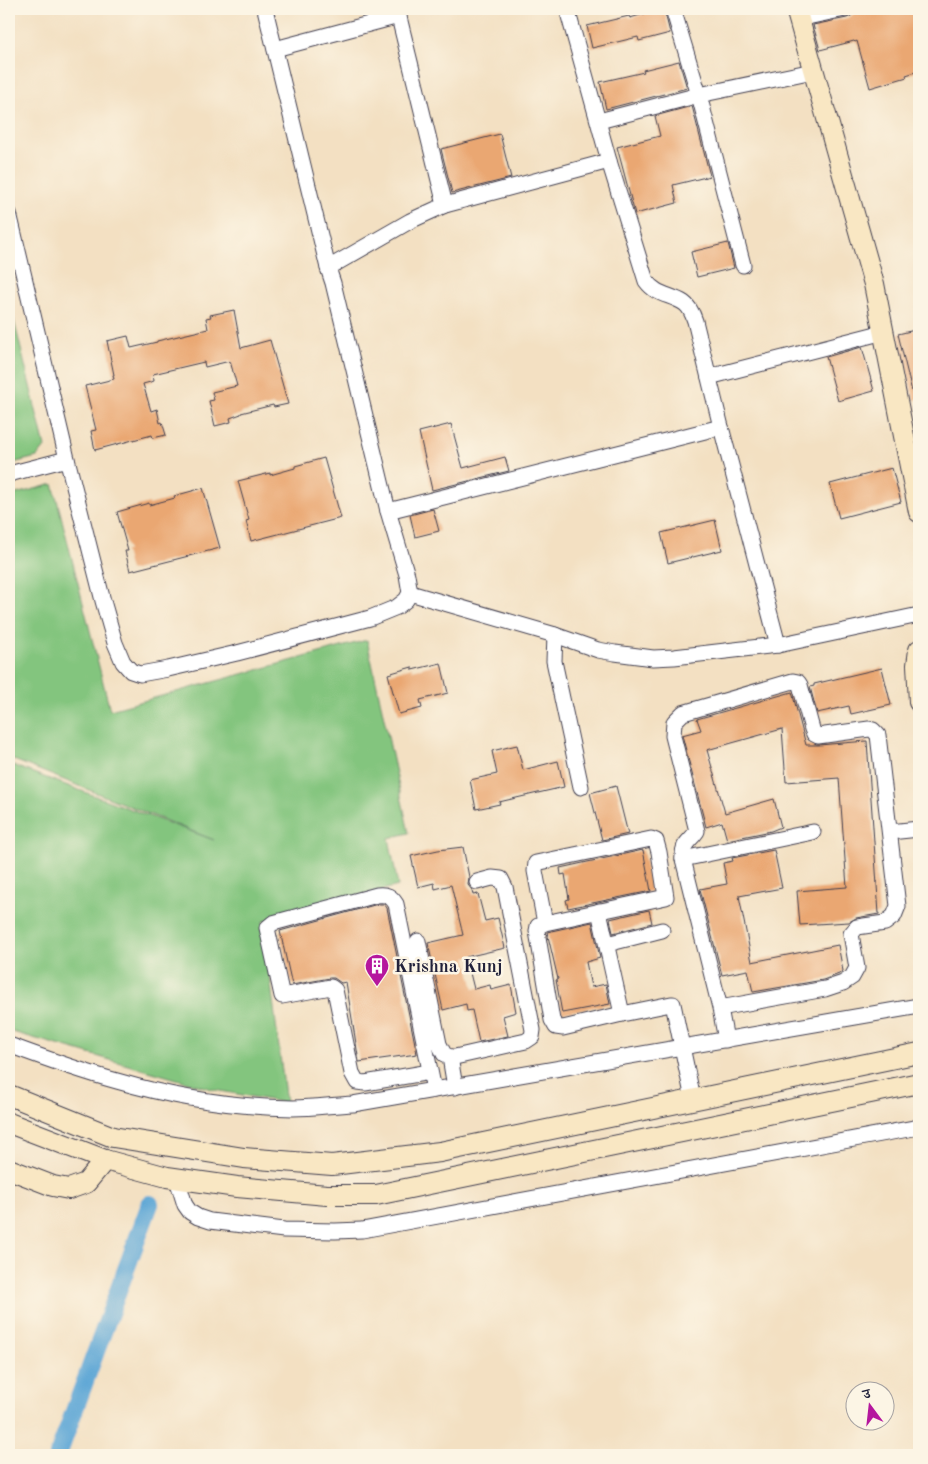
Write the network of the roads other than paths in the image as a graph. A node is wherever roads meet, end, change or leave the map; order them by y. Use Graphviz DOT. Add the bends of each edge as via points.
graph roads {
  1 [pos="265,9"];
  2 [pos="567,9"];
  3 [pos="673,9"];
  4 [pos="845,9"];
  5 [pos="398,12"];
  6 [pos="797,14"];
  7 [pos="275,49"];
  8 [pos="813,70"];
  9 [pos="699,95"];
  10 [pos="599,121"];
  11 [pos="610,161"];
  12 [pos="445,205"];
  13 [pos="9,212"];
  14 [pos="743,265"];
  15 [pos="328,268"];
  16 [pos="884,332"];
  17 [pos="709,377"];
  18 [pos="721,427"];
  19 [pos="66,459"];
  20 [pos="9,474"];
  21 [pos="388,511"];
  22 [pos="919,512"];
  23 [pos="410,593"];
  24 [pos="919,615"];
  25 [pos="555,635"];
  26 [pos="778,645"];
  27 [pos="919,650"];
  28 [pos="919,702"];
  29 [pos="581,787"];
  30 [pos="919,829"];
  31 [pos="813,832"];
  32 [pos="890,832"];
  33 [pos="683,859"];
  34 [pos="476,882"];
  35 [pos="599,911"];
  36 [pos="545,923"];
  37 [pos="662,930"];
  38 [pos="418,941"];
  39 [pos="607,944"];
  40 [pos="919,1006"];
  41 [pos="720,1008"];
  42 [pos="622,1014"];
  43 [pos="726,1040"];
  44 [pos="9,1045"];
  45 [pos="683,1047"];
  46 [pos="919,1053"];
  47 [pos="450,1057"];
  48 [pos="430,1072"];
  49 [pos="919,1084"];
  50 [pos="455,1087"];
  51 [pos="434,1090"];
  52 [pos="9,1095"];
  53 [pos="693,1099"];
  54 [pos="9,1123"];
  55 [pos="919,1127"];
  56 [pos="105,1160"];
  57 [pos="9,1169"];
  58 [pos="178,1179"];
  1 -- 7 [label="street"];
  2 -- 10 [label="street"];
  3 -- 9 [label="street"];
  4 -- 6 [label="street"];
  5 -- 7 [label="street"];
  5 -- 12 [label="street"];
  6 -- 8 [label="main road"];
  7 -- 15 [label="street"];
  8 -- 9 [label="street"];
  8 -- 16 [label="main road" via="874,284"];
  9 -- 10 [label="street"];
  9 -- 14 [label="street"];
  10 -- 11 [label="street"];
  11 -- 12 [label="street"];
  11 -- 17 [label="street" via="646,281 658,292 689,307"];
  12 -- 15 [label="street" via="410,221"];
  13 -- 19 [label="street"];
  15 -- 21 [label="street"];
  16 -- 17 [label="street"];
  16 -- 22 [label="main road"];
  17 -- 18 [label="street"];
  18 -- 21 [label="street"];
  18 -- 26 [label="street"];
  19 -- 20 [label="street"];
  19 -- 23 [label="street" via="110,629 123,662 131,671 140,674 168,669 347,625 397,607"];
  21 -- 23 [label="street"];
  23 -- 25 [label="street"];
  24 -- 26 [label="street"];
  25 -- 26 [label="street" via="598,650 653,658"];
  25 -- 29 [label="street" via="554,661"];
  27 -- 28 [label="main road"];
  30 -- 32 [label="street"];
  31 -- 33 [label="street"];
  32 -- 33 [label="street" via="876,732 869,729 814,734 800,685 793,681 683,713 674,722 673,736 697,831 684,845"];
  32 -- 41 [label="street" via="898,906 894,916 885,923 857,927 851,934 857,968 852,977 825,989"];
  33 -- 41 [label="street"];
  34 -- 47 [label="street" via="497,878 505,887 533,1033 526,1041"];
  35 -- 36 [label="street"];
  35 -- 36 [label="street" via="666,897 656,842 648,840 536,863"];
  35 -- 39 [label="street"];
  36 -- 42 [label="street" via="538,926 537,931 552,1020 556,1027"];
  37 -- 39 [label="street"];
  38 -- 47 [label="street" via="438,1044"];
  39 -- 42 [label="street"];
  40 -- 43 [label="street"];
  41 -- 43 [label="street"];
  42 -- 45 [label="street" via="673,1004"];
  43 -- 45 [label="street"];
  44 -- 51 [label="street" via="118,1082 222,1102 293,1108 353,1104"];
  45 -- 50 [label="street"];
  45 -- 53 [label="street"];
  46 -- 53 [label="main road"];
  47 -- 50 [label="street"];
  48 -- 48 [label="street" via="396,904 392,898 386,894 377,895 268,926 282,996 335,990 352,1073 357,1082"];
  48 -- 51 [label="street"];
  49 -- 58 [label="main road" via="376,1195 327,1196"];
  50 -- 51 [label="street"];
  52 -- 53 [label="main road" via="113,1137 244,1158 332,1165 440,1152"];
  54 -- 56 [label="main road"];
  55 -- 58 [label="street" via="362,1230 335,1232 284,1230 198,1217 185,1205"];
  56 -- 57 [label="main road" via="86,1183 69,1189"];
  56 -- 58 [label="main road"];
}
